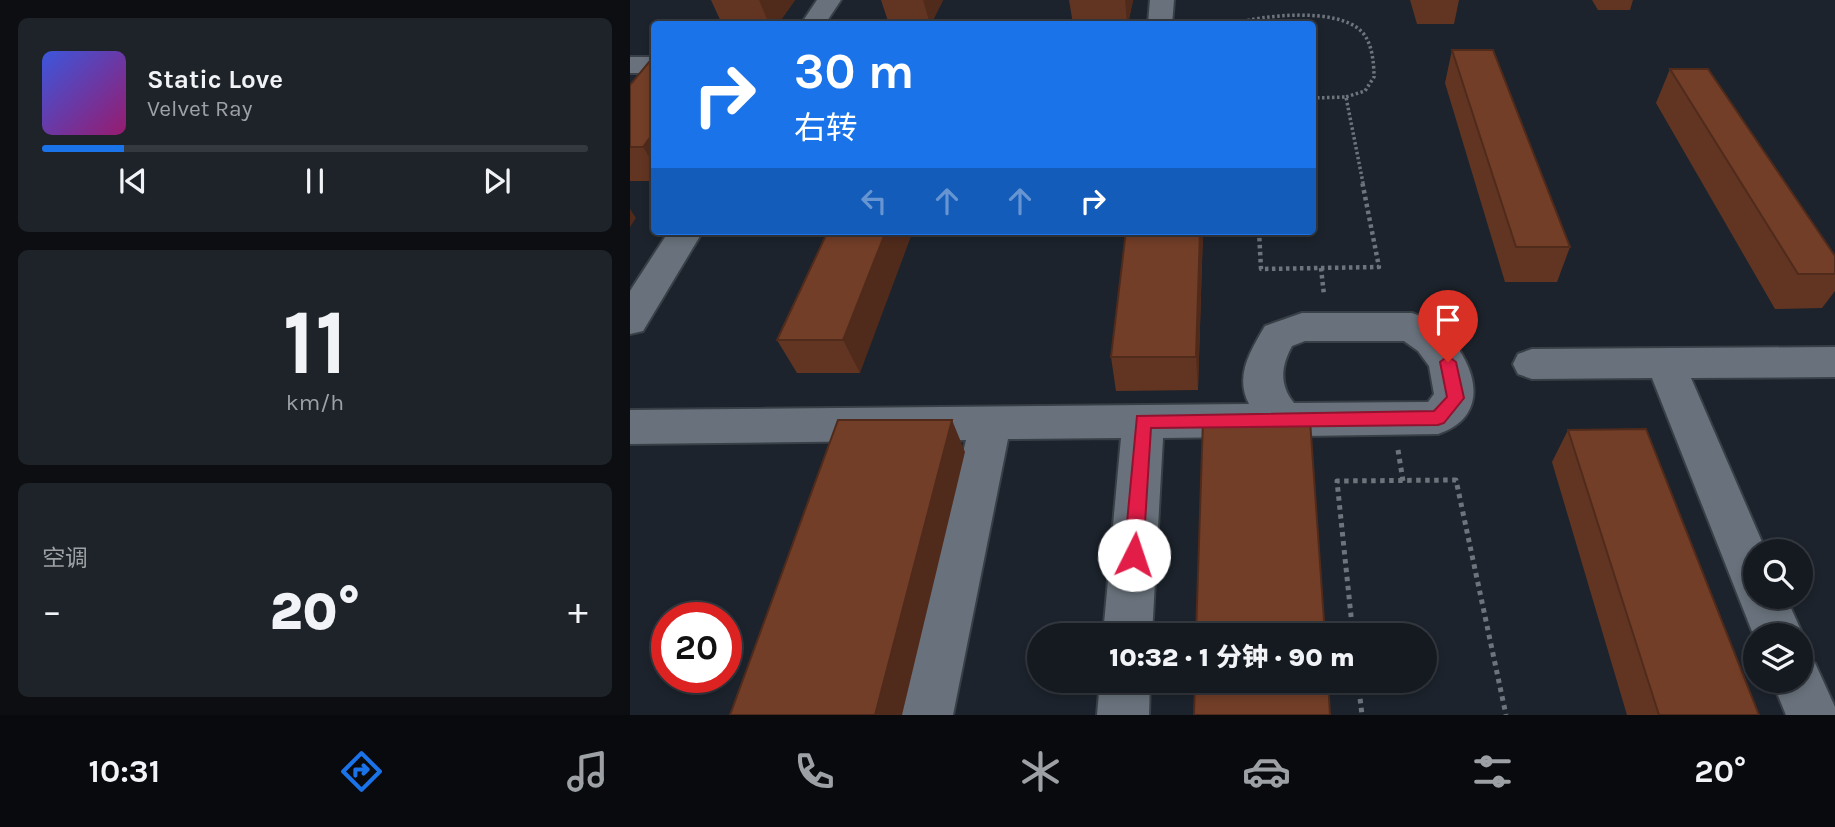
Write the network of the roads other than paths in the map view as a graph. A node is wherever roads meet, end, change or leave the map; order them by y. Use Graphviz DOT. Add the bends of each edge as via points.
graph roads {
  1 [pos="829,0"];
  2 [pos="1162,0"];
  3 [pos="815,21"];
  4 [pos="1160,21"];
  5 [pos="630,48"];
  6 [pos="651,48"];
  7 [pos="630,65"];
  8 [pos="651,65"];
  9 [pos="684,235"];
  10 [pos="630,321"];
  11 [pos="1835,362"];
  12 [pos="1665,363"];
  13 [pos="1532,364"];
  14 [pos="1283,419"];
  15 [pos="1143,421"];
  16 [pos="991,422"];
  17 [pos="630,427"];
  18 [pos="1743,551"];
  19 [pos="1129,623"];
  20 [pos="1124,693"];
  21 [pos="1802,693"];
  22 [pos="927,715"];
  23 [pos="1122,715"];
  24 [pos="1812,715"];
  1 -- 3 [label="lane"];
  2 -- 4 [label="lane"];
  5 -- 6 [label="lane"];
  7 -- 8 [label="lane"];
  9 -- 10 [label="lane"];
  11 -- 12 [label="lane"];
  12 -- 13 [label="lane"];
  12 -- 18 [label="lane"];
  14 -- 14 [label="lane" via="1265,397 1263,363 1278,336 1302,327 1412,327 1448,362 1455,398 1438,418"];
  14 -- 15 [label="lane"];
  15 -- 16 [label="lane"];
  15 -- 19 [label="lane"];
  16 -- 17 [label="lane"];
  16 -- 22 [label="lane"];
  20 -- 23 [label="lane"];
  21 -- 24 [label="lane"];
}
